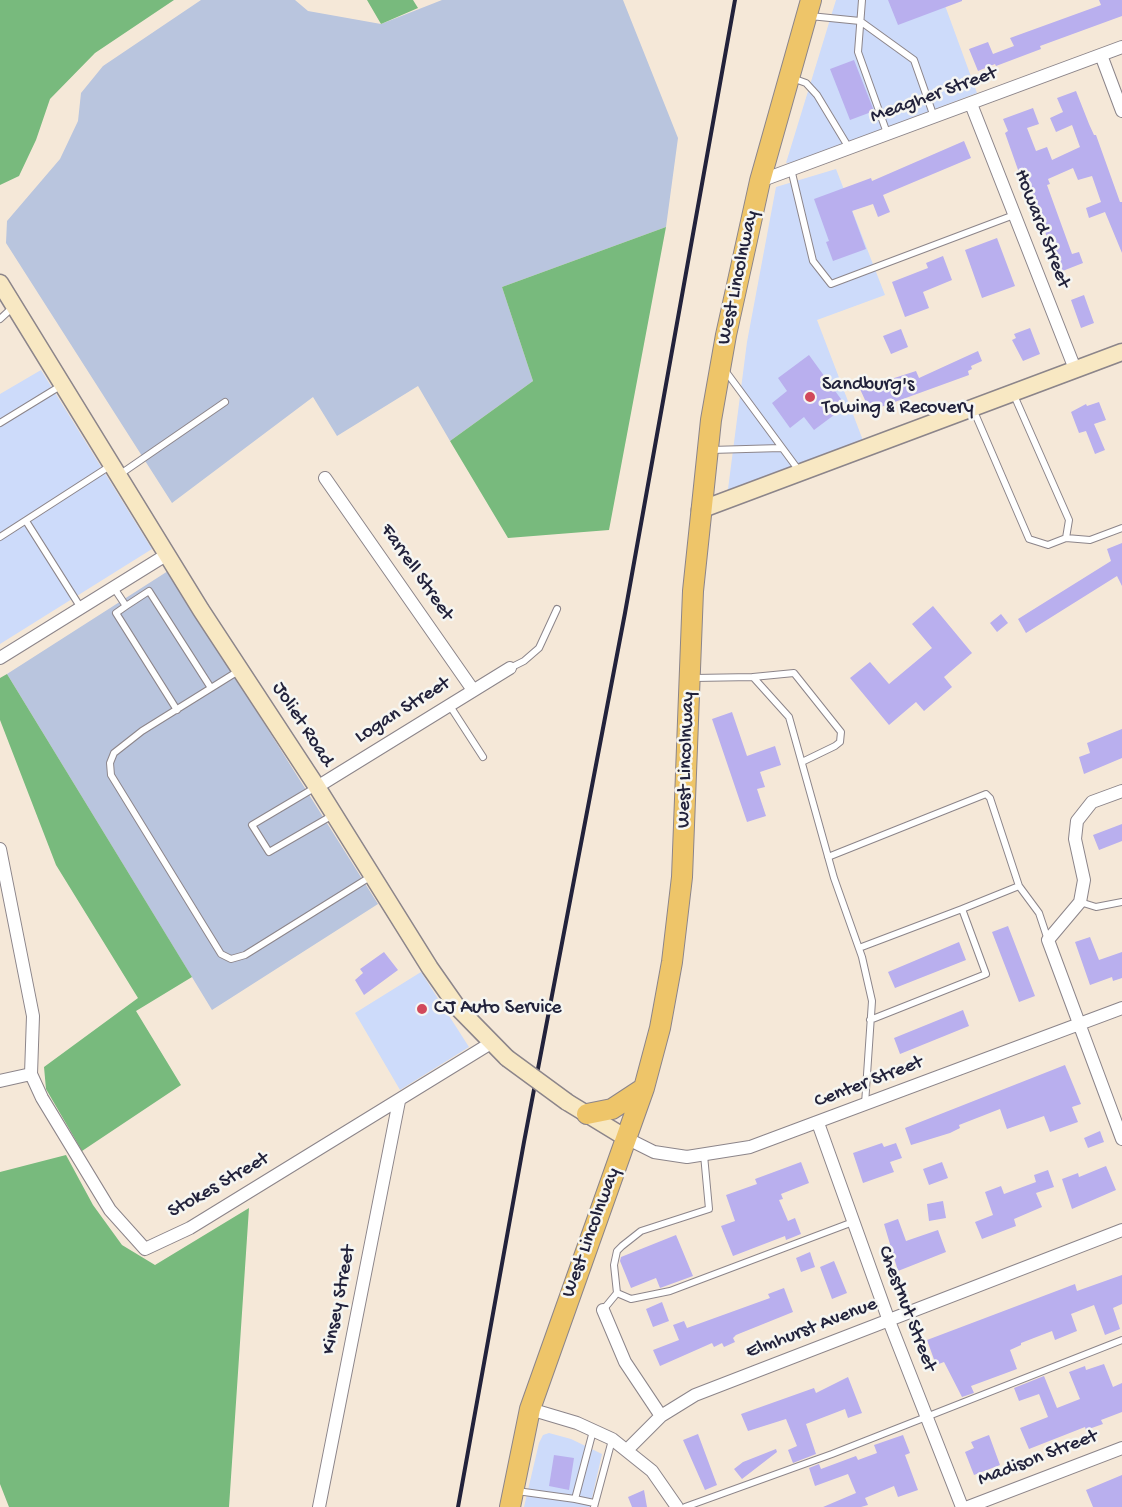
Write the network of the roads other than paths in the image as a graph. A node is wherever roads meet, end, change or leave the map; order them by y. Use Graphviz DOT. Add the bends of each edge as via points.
graph roads {
  1 [pos="861,0"];
  2 [pos="808,8"];
  3 [pos="860,21"];
  4 [pos="1122,47"];
  5 [pos="1101,55"];
  6 [pos="789,77"];
  7 [pos="971,104"];
  8 [pos="1122,111"];
  9 [pos="934,117"];
  10 [pos="888,134"];
  11 [pos="849,148"];
  12 [pos="791,169"];
  13 [pos="760,181"];
  14 [pos="1014,215"];
  15 [pos="0,283"];
  16 [pos="14,306"];
  17 [pos="0,319"];
  18 [pos="1122,352"];
  19 [pos="721,365"];
  20 [pos="1075,369"];
  21 [pos="62,385"];
  22 [pos="1013,393"];
  23 [pos="225,402"];
  24 [pos="973,408"];
  25 [pos="0,423"];
  26 [pos="781,448"];
  27 [pos="708,450"];
  28 [pos="115,470"];
  29 [pos="800,473"];
  30 [pos="326,478"];
  31 [pos="700,510"];
  32 [pos="26,520"];
  33 [pos="1122,528"];
  34 [pos="0,537"];
  35 [pos="1066,538"];
  36 [pos="166,555"];
  37 [pos="114,587"];
  38 [pos="126,606"];
  39 [pos="81,608"];
  40 [pos="557,609"];
  41 [pos="0,658"];
  42 [pos="510,668"];
  43 [pos="240,670"];
  44 [pos="753,677"];
  45 [pos="690,678"];
  46 [pos="211,688"];
  47 [pos="473,690"];
  48 [pos="450,706"];
  49 [pos="177,710"];
  50 [pos="483,757"];
  51 [pos="802,762"];
  52 [pos="317,787"];
  53 [pos="1122,791"];
  54 [pos="334,814"];
  55 [pos="0,849"];
  56 [pos="828,857"];
  57 [pos="2,863"];
  58 [pos="373,876"];
  59 [pos="1020,886"];
  60 [pos="1080,902"];
  61 [pos="1122,902"];
  62 [pos="962,909"];
  63 [pos="1048,940"];
  64 [pos="859,948"];
  65 [pos="1122,1008"];
  66 [pos="870,1020"];
  67 [pos="1079,1023"];
  68 [pos="491,1043"];
  69 [pos="31,1074"];
  70 [pos="0,1081"];
  71 [pos="644,1088"];
  72 [pos="399,1101"];
  73 [pos="865,1105"];
  74 [pos="587,1114"];
  75 [pos="818,1123"];
  76 [pos="626,1138"];
  77 [pos="1122,1139"];
  78 [pos="704,1155"];
  79 [pos="853,1222"];
  80 [pos="1122,1230"];
  81 [pos="617,1293"];
  82 [pos="603,1310"];
  83 [pos="889,1321"];
  84 [pos="1122,1340"];
  85 [pos="530,1409"];
  86 [pos="661,1416"];
  87 [pos="927,1417"];
  88 [pos="593,1431"];
  89 [pos="612,1439"];
  90 [pos="1122,1448"];
  91 [pos="627,1449"];
  92 [pos="512,1499"];
  93 [pos="575,1499"];
  94 [pos="594,1505"];
  95 [pos="318,1507"];
  96 [pos="677,1507"];
  97 [pos="685,1507"];
  98 [pos="962,1507"];
  99 [pos="968,1507"];
  1 -- 3 [label="lane"];
  2 -- 3 [label="lane"];
  2 -- 6 [label="main road, West Lincolnway"];
  3 -- 9 [label="lane" via="914,60"];
  3 -- 10 [label="lane" via="858,52"];
  4 -- 5 [label="street, Meagher Street"];
  5 -- 7 [label="street, Meagher Street"];
  5 -- 8 [label="street"];
  6 -- 11 [label="lane" via="806,83 817,94"];
  6 -- 13 [label="main road, West Lincolnway"];
  7 -- 9 [label="street, Meagher Street"];
  7 -- 14 [label="street, Howard Street"];
  9 -- 10 [label="street, Meagher Street"];
  10 -- 11 [label="street, Meagher Street"];
  11 -- 12 [label="street, Meagher Street"];
  12 -- 13 [label="street, Meagher Street"];
  12 -- 14 [label="lane" via="813,261 831,284"];
  13 -- 19 [label="main road, West Lincolnway"];
  14 -- 20 [label="street, Howard Street"];
  15 -- 16 [label="main road, Joliet Road"];
  16 -- 17 [label="lane"];
  16 -- 21 [label="main road, Joliet Road"];
  18 -- 20 [label="main road"];
  19 -- 26 [label="lane"];
  19 -- 27 [label="main road, West Lincolnway"];
  20 -- 22 [label="main road"];
  21 -- 25 [label="lane"];
  21 -- 28 [label="main road, Joliet Road"];
  22 -- 24 [label="main road"];
  22 -- 35 [label="lane" via="1069,520"];
  23 -- 28 [label="lane"];
  24 -- 29 [label="main road"];
  24 -- 35 [label="lane" via="1029,539 1048,545"];
  26 -- 27 [label="lane"];
  26 -- 29 [label="lane"];
  27 -- 31 [label="main road, West Lincolnway"];
  28 -- 32 [label="lane"];
  28 -- 36 [label="main road, Joliet Road"];
  29 -- 31 [label="main road"];
  30 -- 47 [label="street, Farrell Street"];
  31 -- 45 [label="main road, West Lincolnway"];
  32 -- 34 [label="lane"];
  32 -- 39 [label="lane"];
  33 -- 35 [label="lane" via="1090,540"];
  36 -- 37 [label="street"];
  36 -- 43 [label="main road, Joliet Road"];
  37 -- 38 [label="lane"];
  37 -- 39 [label="street"];
  38 -- 46 [label="lane" via="149,591"];
  38 -- 49 [label="lane" via="116,613"];
  39 -- 41 [label="street"];
  40 -- 42 [label="lane" via="539,648"];
  42 -- 47 [label="street, Logan Street"];
  43 -- 46 [label="lane"];
  43 -- 52 [label="main road, Joliet Road"];
  44 -- 45 [label="lane"];
  44 -- 51 [label="lane" via="789,717"];
  44 -- 51 [label="lane" via="794,673 841,732 840,742 835,746"];
  45 -- 71 [label="main road, West Lincolnway" via="682,877 672,962"];
  46 -- 49 [label="lane"];
  47 -- 48 [label="street, Logan Street"];
  48 -- 50 [label="lane"];
  48 -- 52 [label="street, Logan Street"];
  49 -- 58 [label="lane" via="114,753 111,775 221,954 231,959 244,955"];
  51 -- 56 [label="lane"];
  52 -- 54 [label="main road, Joliet Road"];
  52 -- 54 [label="lane" via="252,825 269,852"];
  53 -- 60 [label="street" via="1092,802 1077,821 1075,840 1083,880"];
  54 -- 58 [label="main road, Joliet Road"];
  55 -- 57 [label="street"];
  56 -- 59 [label="lane" via="986,794"];
  56 -- 64 [label="lane"];
  57 -- 69 [label="street" via="33,1016"];
  58 -- 68 [label="main road, Joliet Road" via="458,1008"];
  59 -- 62 [label="lane"];
  59 -- 63 [label="lane" via="1039,913"];
  60 -- 61 [label="lane" via="1096,907"];
  60 -- 63 [label="street"];
  62 -- 64 [label="lane"];
  62 -- 66 [label="lane" via="986,974"];
  63 -- 67 [label="street"];
  64 -- 66 [label="lane" via="872,1001"];
  65 -- 67 [label="street, Center Street"];
  66 -- 73 [label="lane"];
  67 -- 73 [label="street, Center Street"];
  67 -- 77 [label="street"];
  68 -- 72 [label="street, Stokes Street"];
  68 -- 74 [label="main road, Joliet Road, bridge"];
  69 -- 70 [label="street"];
  69 -- 72 [label="street, Stokes Street" via="110,1210 145,1249 190,1228"];
  71 -- 74 [label="main road" via="612,1109"];
  71 -- 76 [label="main road, West Lincolnway"];
  72 -- 95 [label="street, Kinsey Street"];
  73 -- 75 [label="street, Center Street"];
  74 -- 76 [label="main road, Joliet Road"];
  75 -- 78 [label="street, Center Street" via="750,1147"];
  75 -- 79 [label="street, Chestnut Street"];
  76 -- 78 [label="street, Center Street" via="654,1152 687,1157"];
  76 -- 85 [label="main road, West Lincolnway"];
  78 -- 81 [label="lane" via="709,1209 641,1231 622,1246 614,1266"];
  79 -- 81 [label="lane" via="670,1292 631,1299"];
  79 -- 83 [label="street, Chestnut Street"];
  80 -- 83 [label="street, Elmhurst Avenue"];
  81 -- 82 [label="lane"];
  82 -- 86 [label="street" via="626,1362"];
  83 -- 86 [label="street, Elmhurst Avenue" via="695,1395"];
  83 -- 87 [label="street, Chestnut Street"];
  84 -- 87 [label="lane"];
  85 -- 88 [label="street"];
  85 -- 92 [label="main road, West Lincolnway"];
  86 -- 91 [label="street, Elmhurst Avenue"];
  87 -- 97 [label="lane"];
  87 -- 98 [label="street, Chestnut Street"];
  88 -- 89 [label="street"];
  88 -- 93 [label="lane"];
  89 -- 91 [label="street"];
  89 -- 94 [label="lane"];
  90 -- 99 [label="street, Madison Street"];
  91 -- 96 [label="street" via="652,1471"];
  92 -- 93 [label="lane"];
  93 -- 94 [label="lane"];
}
